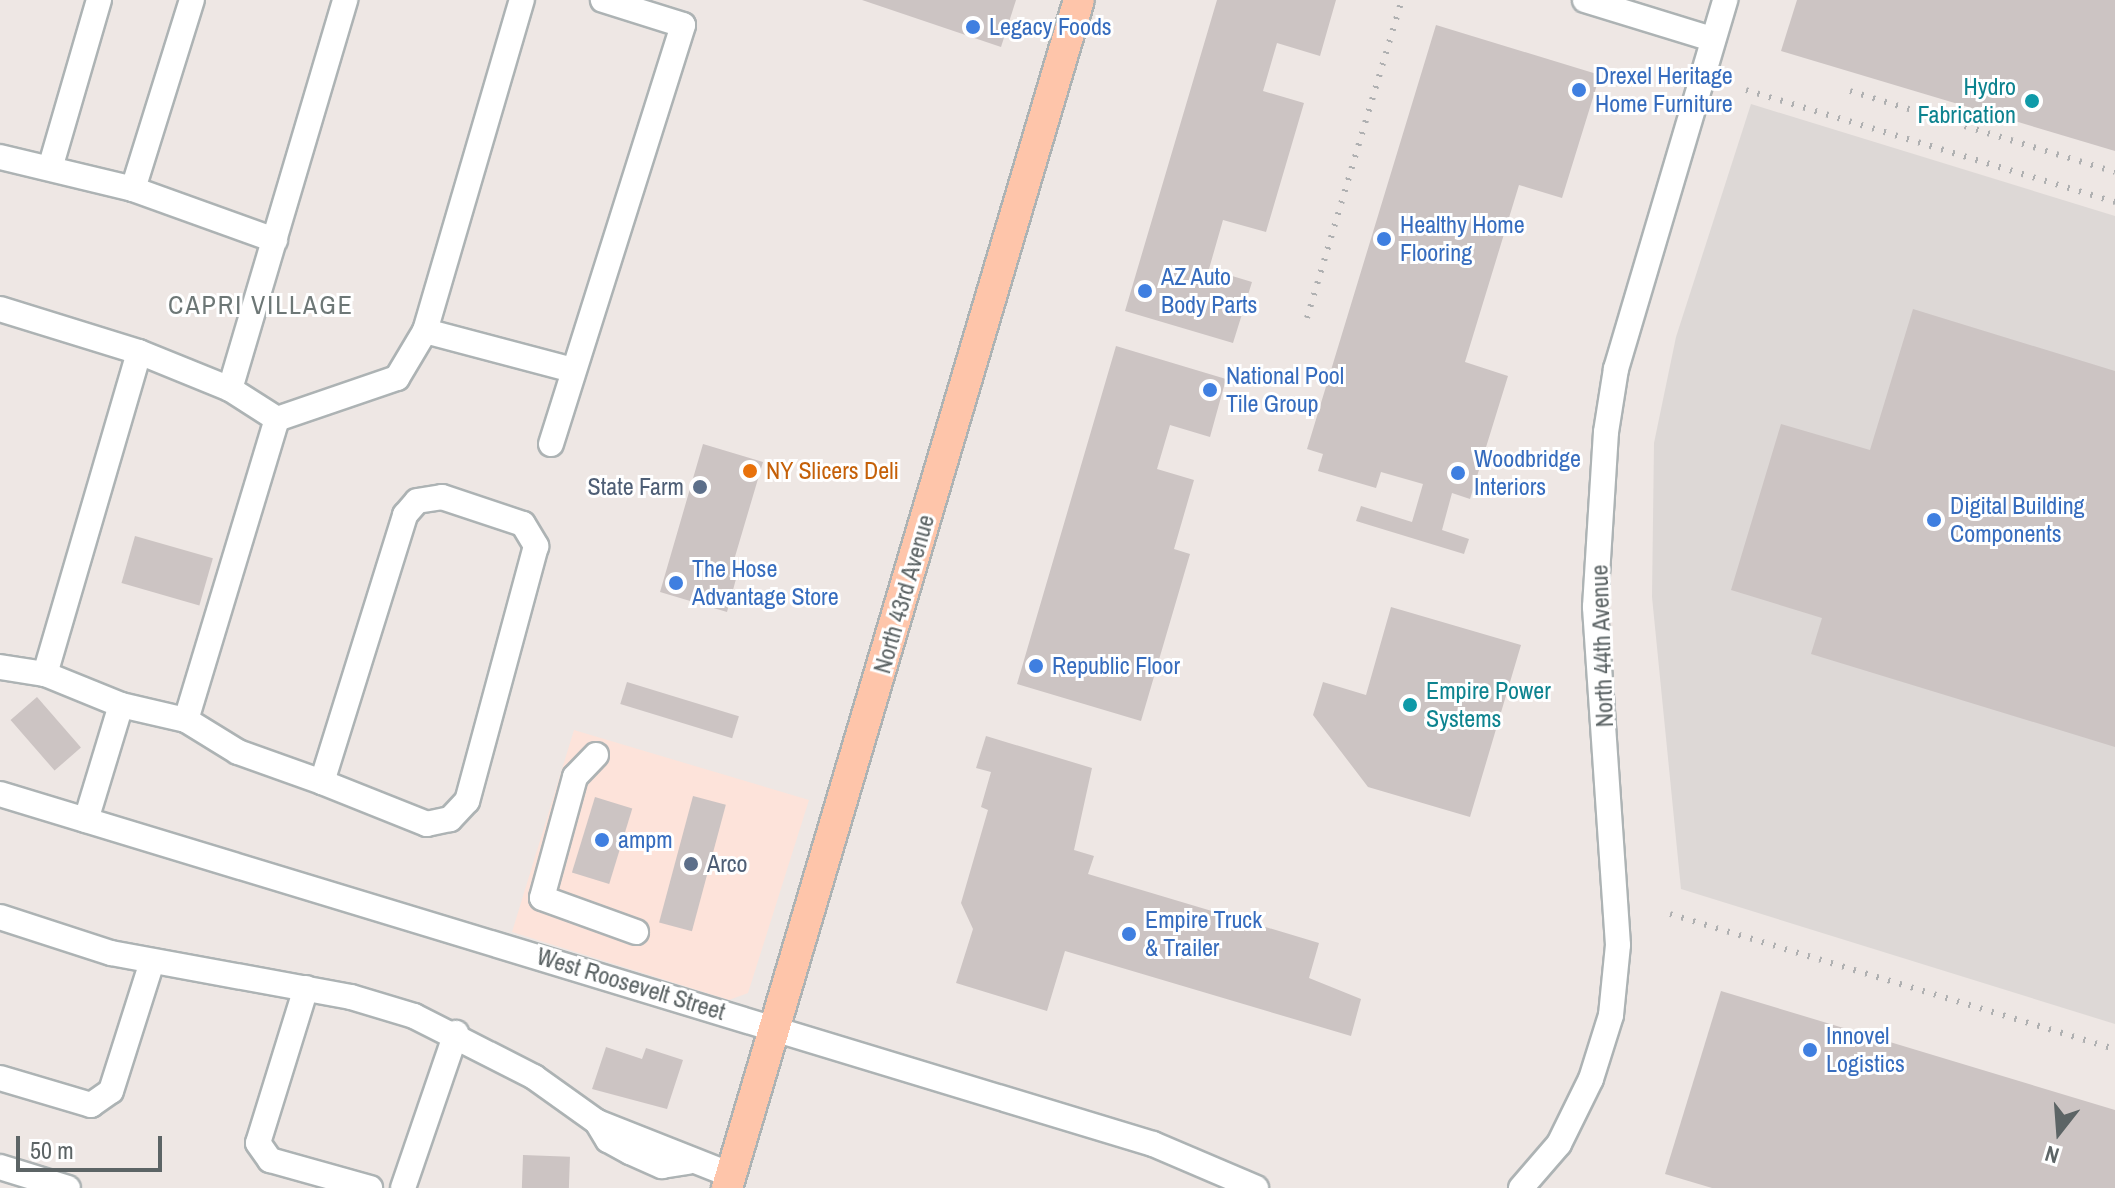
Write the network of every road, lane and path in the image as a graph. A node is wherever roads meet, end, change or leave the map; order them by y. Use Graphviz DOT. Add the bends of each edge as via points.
graph roads {
  1 [pos="99,0"];
  2 [pos="192,0"];
  3 [pos="345,0"];
  4 [pos="522,0"];
  5 [pos="603,0"];
  6 [pos="1079,0"];
  7 [pos="1585,0"];
  8 [pos="1725,0"];
  9 [pos="1712,39"];
  10 [pos="0,157"];
  11 [pos="51,165"];
  12 [pos="133,189"];
  13 [pos="275,240"];
  14 [pos="1,314"];
  15 [pos="425,331"];
  16 [pos="139,352"];
  17 [pos="573,370"];
  18 [pos="230,389"];
  19 [pos="277,419"];
  20 [pos="551,444"];
  21 [pos="0,667"];
  22 [pos="45,674"];
  23 [pos="121,705"];
  24 [pos="186,720"];
  25 [pos="596,755"];
  26 [pos="322,782"];
  27 [pos="0,794"];
  28 [pos="86,820"];
  29 [pos="1,921"];
  30 [pos="636,932"];
  31 [pos="152,962"];
  32 [pos="306,988"];
  33 [pos="774,1028"];
  34 [pos="456,1033"];
  35 [pos="0,1078"];
  36 [pos="0,1167"];
  37 [pos="729,1181"];
  38 [pos="68,1188"];
  39 [pos="370,1188"];
  40 [pos="403,1188"];
  41 [pos="1256,1188"];
  42 [pos="1521,1188"];
  1 -- 11 [label="street"];
  2 -- 12 [label="street"];
  3 -- 13 [label="street"];
  4 -- 15 [label="street"];
  5 -- 17 [label="street" via="683,25"];
  6 -- 33 [label="main road, North 43rd Avenue"];
  7 -- 9 [label="street"];
  8 -- 9 [label="street, North 44th Avenue"];
  9 -- 42 [label="street, North 44th Avenue" via="1616,369 1606,432 1595,607 1618,945 1611,1015 1591,1079 1559,1144"];
  10 -- 11 [label="street"];
  11 -- 12 [label="street"];
  12 -- 13 [label="street"];
  13 -- 18 [label="street"];
  14 -- 16 [label="street"];
  15 -- 17 [label="street"];
  15 -- 19 [label="street" via="397,378"];
  16 -- 18 [label="street"];
  16 -- 22 [label="street"];
  17 -- 20 [label="street"];
  18 -- 19 [label="street"];
  19 -- 24 [label="street"];
  21 -- 22 [label="street"];
  22 -- 23 [label="street"];
  23 -- 24 [label="street"];
  23 -- 28 [label="street"];
  24 -- 26 [label="street" via="238,752"];
  25 -- 30 [label="street" via="575,777 542,898"];
  26 -- 26 [label="street" via="427,824 450,819 467,801 535,564 536,546 523,524 442,497 417,501 405,515"];
  27 -- 28 [label="street, West Roosevelt Street"];
  28 -- 33 [label="street, West Roosevelt Street"];
  29 -- 31 [label="street"];
  31 -- 32 [label="street"];
  31 -- 35 [label="street" via="111,1091 91,1105"];
  32 -- 34 [label="street"];
  32 -- 39 [label="street" via="258,1143 270,1160"];
  33 -- 37 [label="main road, North 43rd Avenue"];
  33 -- 41 [label="street, West Roosevelt Street" via="1153,1144"];
  34 -- 37 [label="street" via="597,1122 608,1140 630,1152 662,1166 688,1162"];
  34 -- 40 [label="street"];
  36 -- 38 [label="street"];
}
